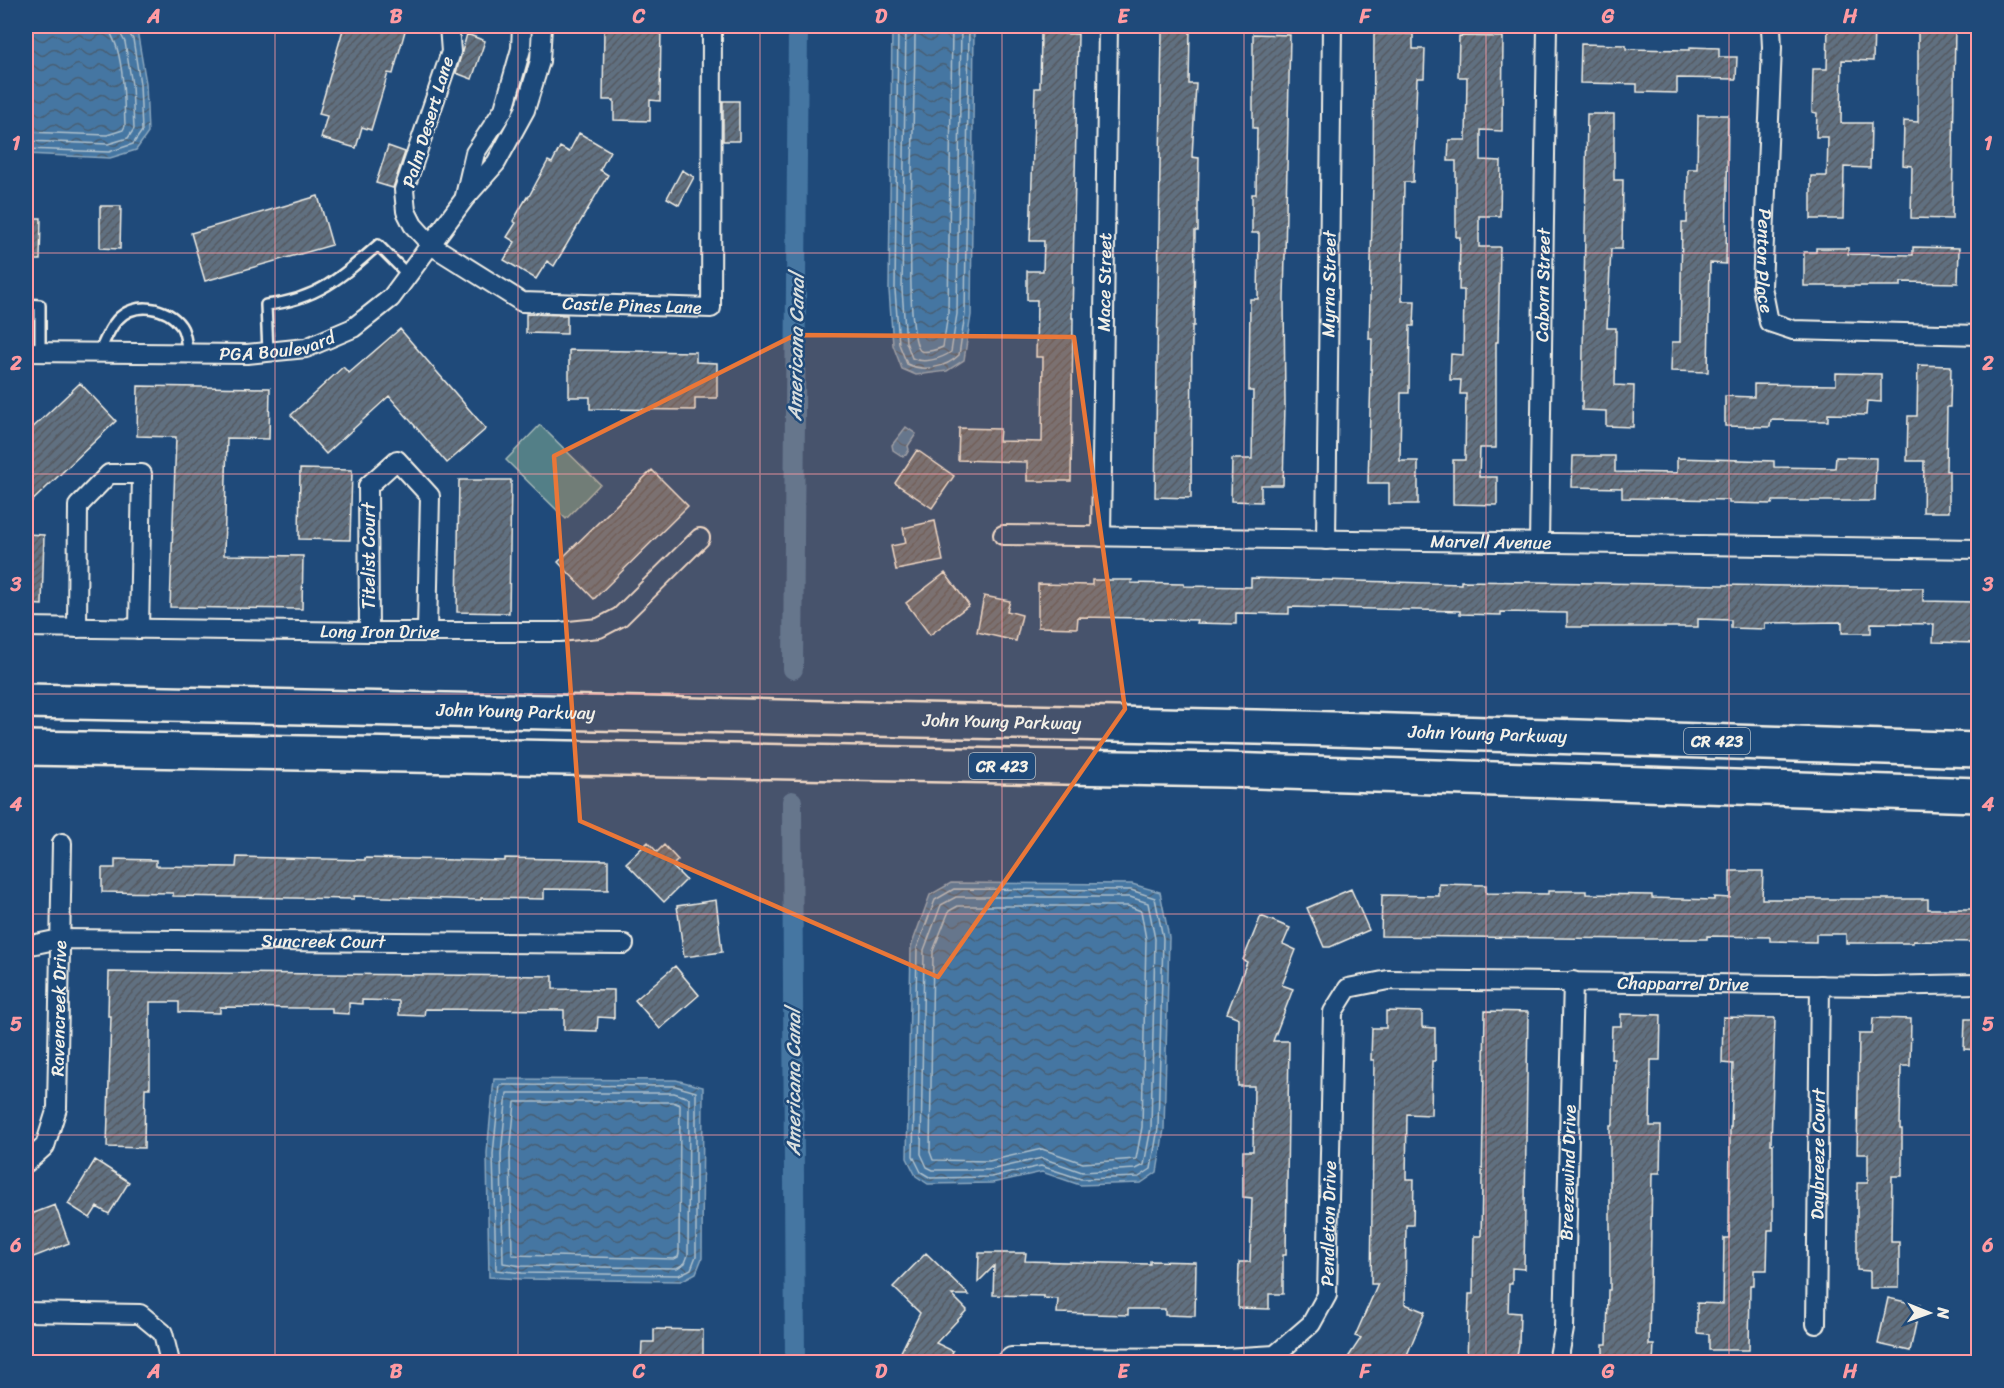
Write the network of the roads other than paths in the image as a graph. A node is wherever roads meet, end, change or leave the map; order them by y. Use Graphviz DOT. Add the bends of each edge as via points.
graph roads {
  1 [pos="449,26"];
  2 [pos="522,26"];
  3 [pos="542,26"];
  4 [pos="712,26"];
  5 [pos="1108,26"];
  6 [pos="1332,26"];
  7 [pos="1548,26"];
  8 [pos="1768,26"];
  9 [pos="465,198"];
  10 [pos="431,246"];
  11 [pos="408,275"];
  12 [pos="26,304"];
  13 [pos="1978,335"];
  14 [pos="33,352"];
  15 [pos="99,352"];
  16 [pos="268,352"];
  17 [pos="188,353"];
  18 [pos="1003,535"];
  19 [pos="1101,537"];
  20 [pos="700,538"];
  21 [pos="1326,540"];
  22 [pos="1539,543"];
  23 [pos="1978,549"];
  24 [pos="26,627"];
  25 [pos="77,628"];
  26 [pos="139,629"];
  27 [pos="427,631"];
  28 [pos="369,632"];
  29 [pos="39,701"];
  30 [pos="26,725"];
  31 [pos="1301,728"];
  32 [pos="26,747"];
  33 [pos="1978,750"];
  34 [pos="1227,770"];
  35 [pos="1978,795"];
  36 [pos="62,843"];
  37 [pos="60,939"];
  38 [pos="624,944"];
  39 [pos="26,946"];
  40 [pos="1388,980"];
  41 [pos="1573,981"];
  42 [pos="1978,984"];
  43 [pos="1820,985"];
  44 [pos="26,1163"];
  45 [pos="26,1312"];
  46 [pos="1815,1324"];
  47 [pos="170,1362"];
  48 [pos="1005,1362"];
  49 [pos="1558,1362"];
  1 -- 10 [label="street, Palm Desert Lane" via="451,52 405,190 406,211"];
  2 -- 9 [label="street, PGA Boulevard" via="521,49 504,109 475,153"];
  3 -- 9 [label="street, PGA Boulevard" via="540,61 525,110 496,163"];
  4 -- 10 [label="street, Castle Pines Lane" via="711,308 522,302"];
  5 -- 19 [label="street, Mace Street"];
  6 -- 21 [label="street, Myrna Street"];
  7 -- 22 [label="street, Caborn Street"];
  8 -- 13 [label="street, Penton Place" via="1772,47 1762,287 1769,322 1793,330"];
  9 -- 10 [label="street, PGA Boulevard"];
  10 -- 11 [label="street, PGA Boulevard"];
  11 -- 16 [label="street, PGA Boulevard" via="391,298 353,328 306,348"];
  11 -- 16 [label="lane" via="378,245 316,293 266,305"];
  12 -- 14 [label="lane" via="40,305"];
  14 -- 15 [label="street, PGA Boulevard"];
  15 -- 17 [label="street, PGA Boulevard"];
  15 -- 17 [label="lane" via="117,320 130,309 150,308 165,312 182,327"];
  16 -- 17 [label="street, PGA Boulevard"];
  18 -- 19 [label="street, Marvell Avenue"];
  19 -- 21 [label="street, Marvell Avenue"];
  20 -- 27 [label="street, Long Iron Drive" via="620,616 599,628 559,632"];
  21 -- 22 [label="street, Marvell Avenue"];
  22 -- 23 [label="street, Marvell Avenue"];
  24 -- 25 [label="street, Long Iron Drive"];
  25 -- 26 [label="street, Long Iron Drive"];
  25 -- 26 [label="street" via="78,506 110,474 142,474"];
  26 -- 28 [label="street, Long Iron Drive"];
  27 -- 28 [label="street, Long Iron Drive"];
  27 -- 28 [label="street, Titelist Court" via="429,496 397,460 368,486"];
  29 -- 30 [label="highway" via="38,717"];
  29 -- 31 [label="highway, John Young Parkway / CR 423"];
  31 -- 33 [label="highway, John Young Parkway / CR 423"];
  31 -- 34 [label="highway" via="1250,747"];
  32 -- 34 [label="highway, CR 423"];
  34 -- 35 [label="highway, CR 423"];
  36 -- 37 [label="street, Ravencreek Drive"];
  37 -- 38 [label="street, Suncreek Court"];
  37 -- 39 [label="street, Suncreek Court"];
  37 -- 44 [label="street, Ravencreek Drive" via="57,1108 45,1146"];
  40 -- 41 [label="street, Chapparrel Drive"];
  40 -- 48 [label="street, Pendleton Drive" via="1348,988 1334,1011 1327,1295 1311,1324 1275,1355 1011,1357"];
  41 -- 43 [label="street, Chapparrel Drive"];
  41 -- 49 [label="street, Breezewind Drive" via="1564,1329"];
  42 -- 43 [label="street, Chapparrel Drive"];
  43 -- 46 [label="street, Daybreeze Court"];
  45 -- 47 [label="street" via="140,1314 163,1333"];
}
